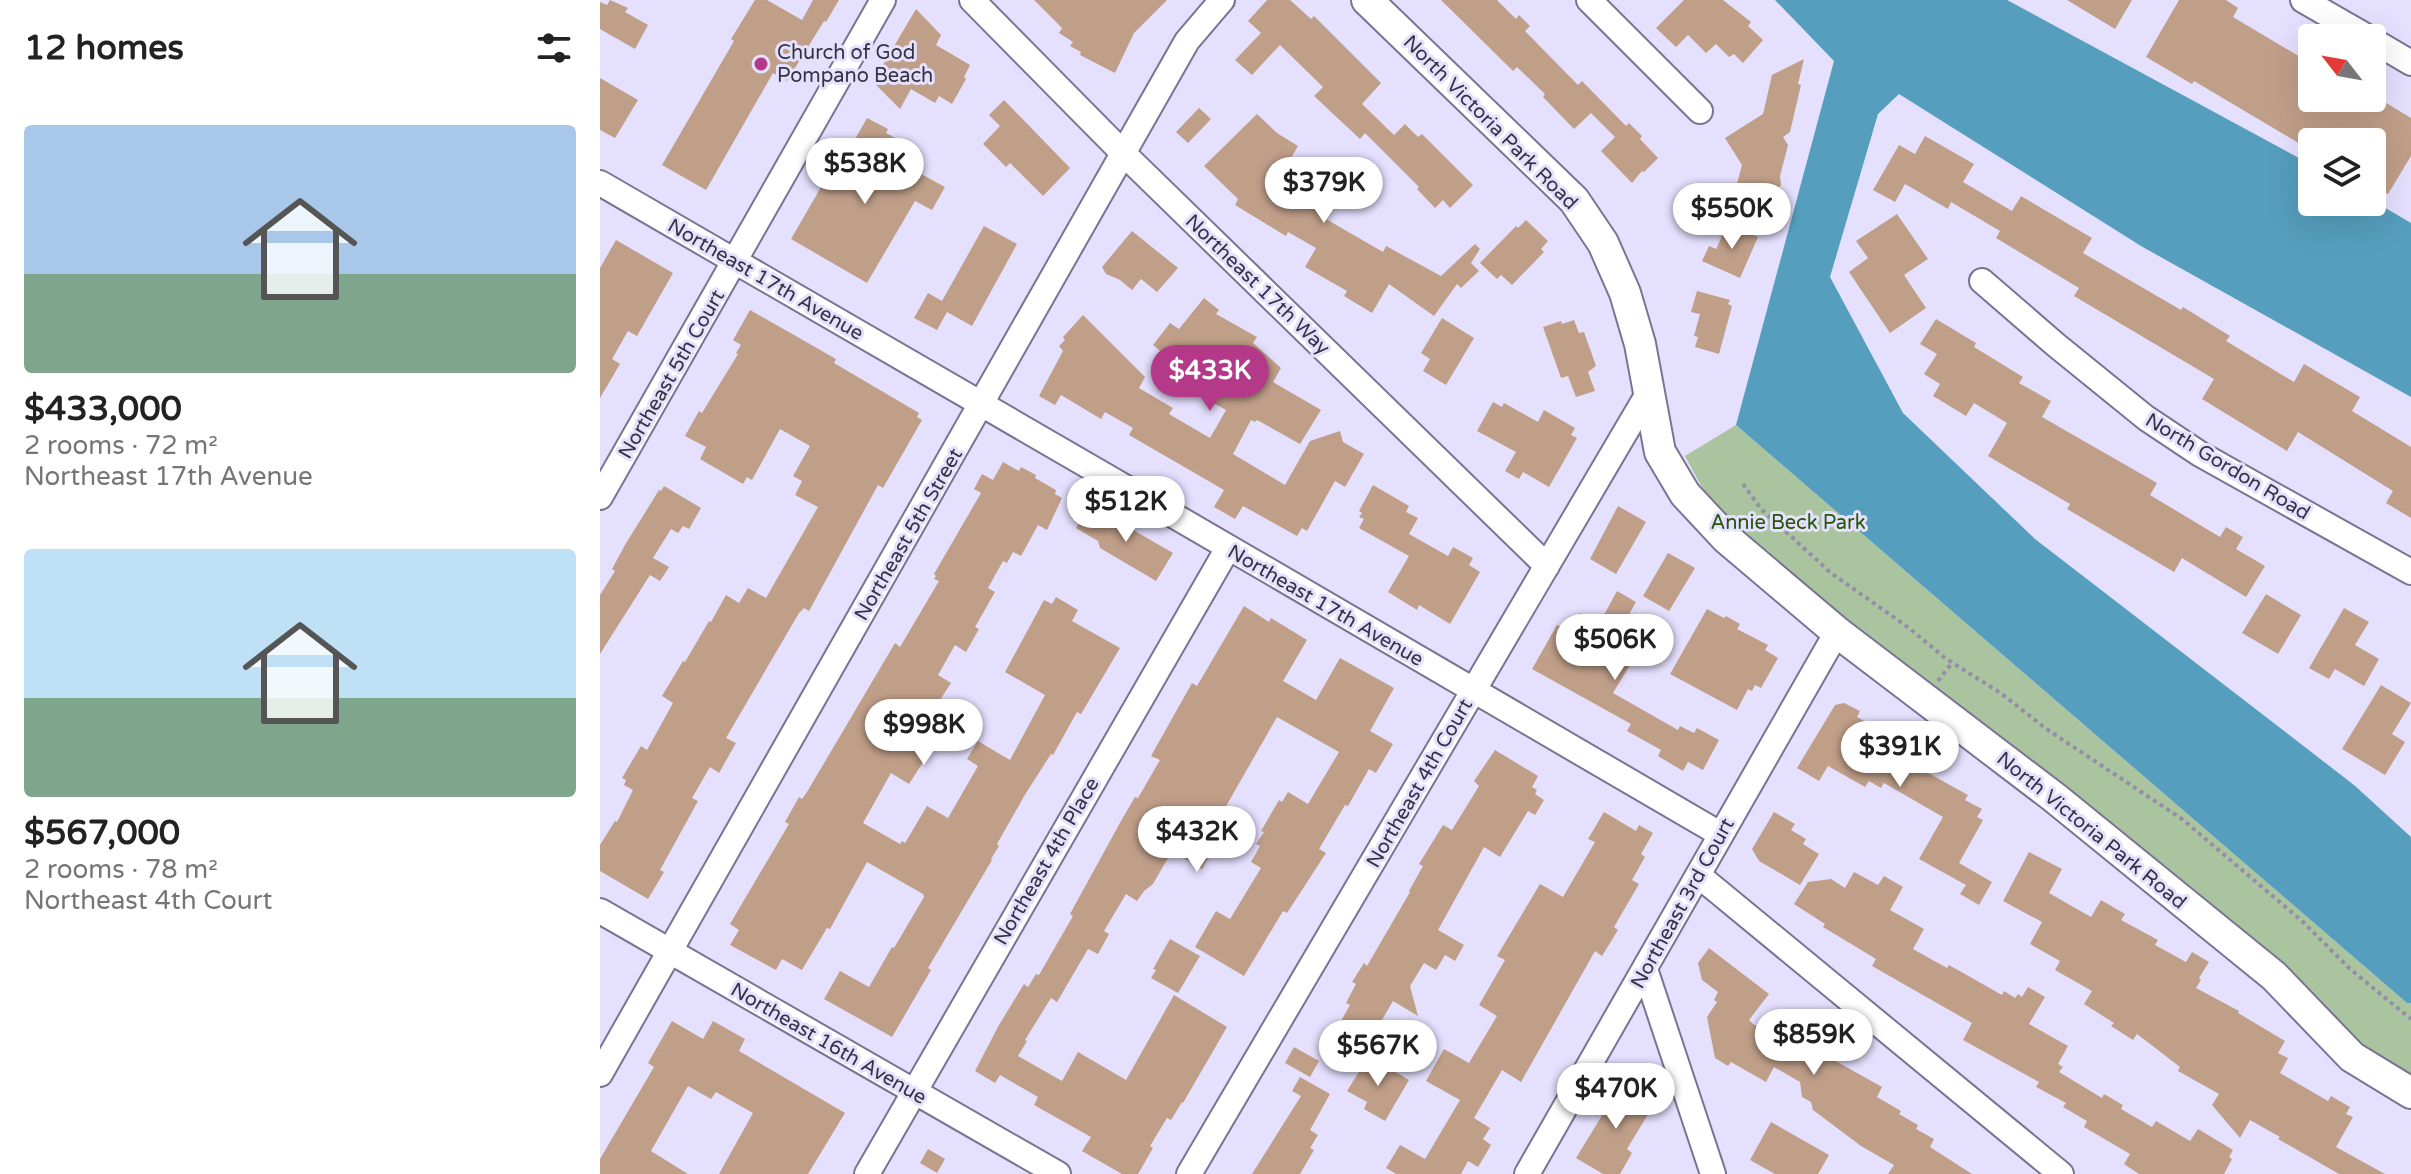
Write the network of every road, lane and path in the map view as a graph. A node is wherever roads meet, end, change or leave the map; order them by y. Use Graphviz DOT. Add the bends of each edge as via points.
graph roads {
  1 [pos="883,0"];
  2 [pos="972,0"];
  3 [pos="1222,0"];
  4 [pos="1367,0"];
  5 [pos="1589,0"];
  6 [pos="2303,0"];
  7 [pos="2344,24"];
  8 [pos="2386,48"];
  9 [pos="2411,63"];
  10 [pos="1700,111"];
  11 [pos="1124,154"];
  12 [pos="600,183"];
  13 [pos="735,263"];
  14 [pos="1982,281"];
  15 [pos="1649,392"];
  16 [pos="982,403"];
  17 [pos="1743,484"];
  18 [pos="600,497"];
  19 [pos="1228,548"];
  20 [pos="1547,566"];
  21 [pos="2411,572"];
  22 [pos="1837,632"];
  23 [pos="1953,663"];
  24 [pos="1937,683"];
  25 [pos="1474,689"];
  26 [pos="1720,834"];
  27 [pos="1698,875"];
  28 [pos="600,911"];
  29 [pos="671,952"];
  30 [pos="1645,969"];
  31 [pos="2411,1019"];
  32 [pos="600,1074"];
  33 [pos="912,1092"];
  34 [pos="2411,1093"];
  35 [pos="867,1174"];
  36 [pos="1058,1174"];
  37 [pos="1189,1174"];
  38 [pos="1527,1174"];
  39 [pos="1713,1174"];
  40 [pos="2061,1174"];
  1 -- 13 [label="street, Northeast 5th Court"];
  2 -- 11 [label="street, Northeast 17th Way"];
  3 -- 11 [label="street, Northeast 5th Street" via="1187,41"];
  4 -- 15 [label="street, North Victoria Park Road" via="1574,200 1603,243 1625,293"];
  5 -- 10 [label="street"];
  6 -- 7 [label="street"];
  8 -- 9 [label="street"];
  11 -- 16 [label="street, Northeast 5th Street"];
  11 -- 20 [label="street, Northeast 17th Way"];
  12 -- 13 [label="street, Northeast 17th Avenue"];
  13 -- 16 [label="street, Northeast 17th Avenue"];
  13 -- 18 [label="street, Northeast 5th Court"];
  14 -- 21 [label="street, North Gordon Road" via="2146,418"];
  15 -- 20 [label="street, Northeast 4th Court"];
  15 -- 22 [label="street, North Victoria Park Road" via="1660,452 1685,494 1726,538"];
  16 -- 19 [label="street, Northeast 17th Avenue"];
  16 -- 29 [label="street, Northeast 5th Street"];
  17 -- 23 [label="path" via="1761,509 1831,573"];
  19 -- 25 [label="street, Northeast 17th Avenue"];
  19 -- 33 [label="street, Northeast 4th Place"];
  20 -- 25 [label="street, Northeast 4th Court"];
  22 -- 26 [label="street, Northeast 3rd Court"];
  22 -- 34 [label="street, North Victoria Park Road" via="2055,798 2274,976 2352,1057"];
  23 -- 24 [label="path"];
  23 -- 31 [label="path" via="2182,819"];
  25 -- 26 [label="street, Northeast 17th Avenue"];
  25 -- 37 [label="street, Northeast 4th Court"];
  26 -- 27 [label="street, Northeast 3rd Court"];
  27 -- 30 [label="street, Northeast 3rd Court"];
  27 -- 40 [label="street"];
  28 -- 29 [label="street, Northeast 16th Avenue"];
  29 -- 32 [label="street, Northeast 5th Street"];
  29 -- 33 [label="street, Northeast 16th Avenue"];
  30 -- 38 [label="street, Northeast 3rd Court"];
  30 -- 39 [label="street"];
  33 -- 35 [label="street, Northeast 4th Place"];
  33 -- 36 [label="street, Northeast 16th Avenue"];
}
